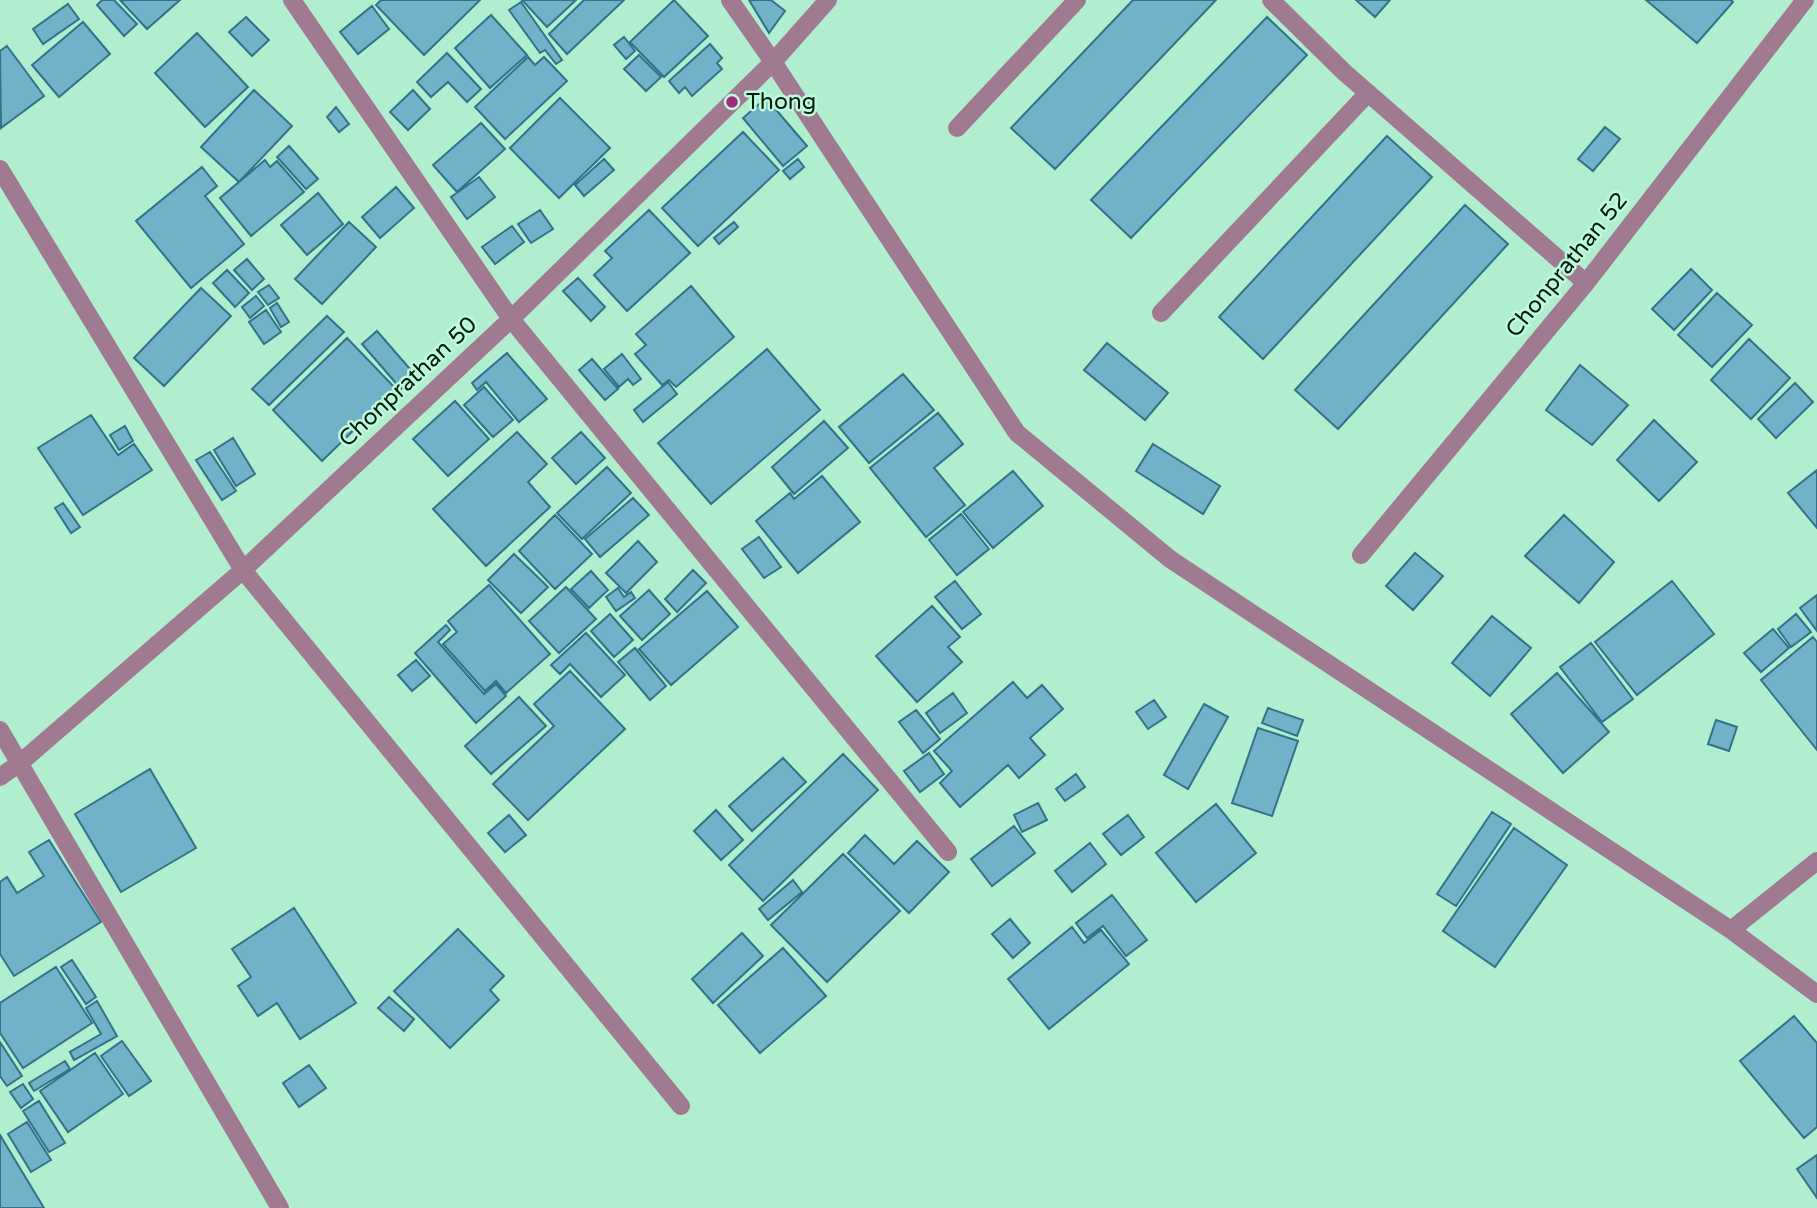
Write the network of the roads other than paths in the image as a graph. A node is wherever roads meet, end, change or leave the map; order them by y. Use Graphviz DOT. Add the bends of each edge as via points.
graph roads {
  1 [pos="292,0"];
  2 [pos="730,0"];
  3 [pos="828,0"];
  4 [pos="1077,0"];
  5 [pos="1271,0"];
  6 [pos="1805,0"];
  7 [pos="774,62"];
  8 [pos="1368,93"];
  9 [pos="957,128"];
  10 [pos="0,169"];
  11 [pos="1586,284"];
  12 [pos="1161,313"];
  13 [pos="511,319"];
  14 [pos="1361,555"];
  15 [pos="243,570"];
  16 [pos="0,730"];
  17 [pos="20,763"];
  18 [pos="0,777"];
  19 [pos="948,852"];
  20 [pos="1817,861"];
  21 [pos="1731,930"];
  22 [pos="1817,994"];
  23 [pos="681,1106"];
  24 [pos="280,1208"];
  1 -- 13 [label="street"];
  2 -- 7 [label="street"];
  3 -- 7 [label="street, Chonprathan 50"];
  4 -- 9 [label="street"];
  5 -- 8 [label="street"];
  6 -- 11 [label="street, Chonprathan 52"];
  7 -- 13 [label="street, Chonprathan 50"];
  7 -- 21 [label="street" via="1017,433 1170,559"];
  8 -- 11 [label="street"];
  8 -- 12 [label="street"];
  10 -- 15 [label="street"];
  11 -- 14 [label="street, Chonprathan 52"];
  13 -- 15 [label="street, Chonprathan 50"];
  13 -- 19 [label="street"];
  15 -- 17 [label="street, Chonprathan 50"];
  15 -- 23 [label="street"];
  16 -- 17 [label="street"];
  17 -- 18 [label="street, Chonprathan 50"];
  17 -- 24 [label="street"];
  20 -- 21 [label="street"];
  21 -- 22 [label="street"];
}
